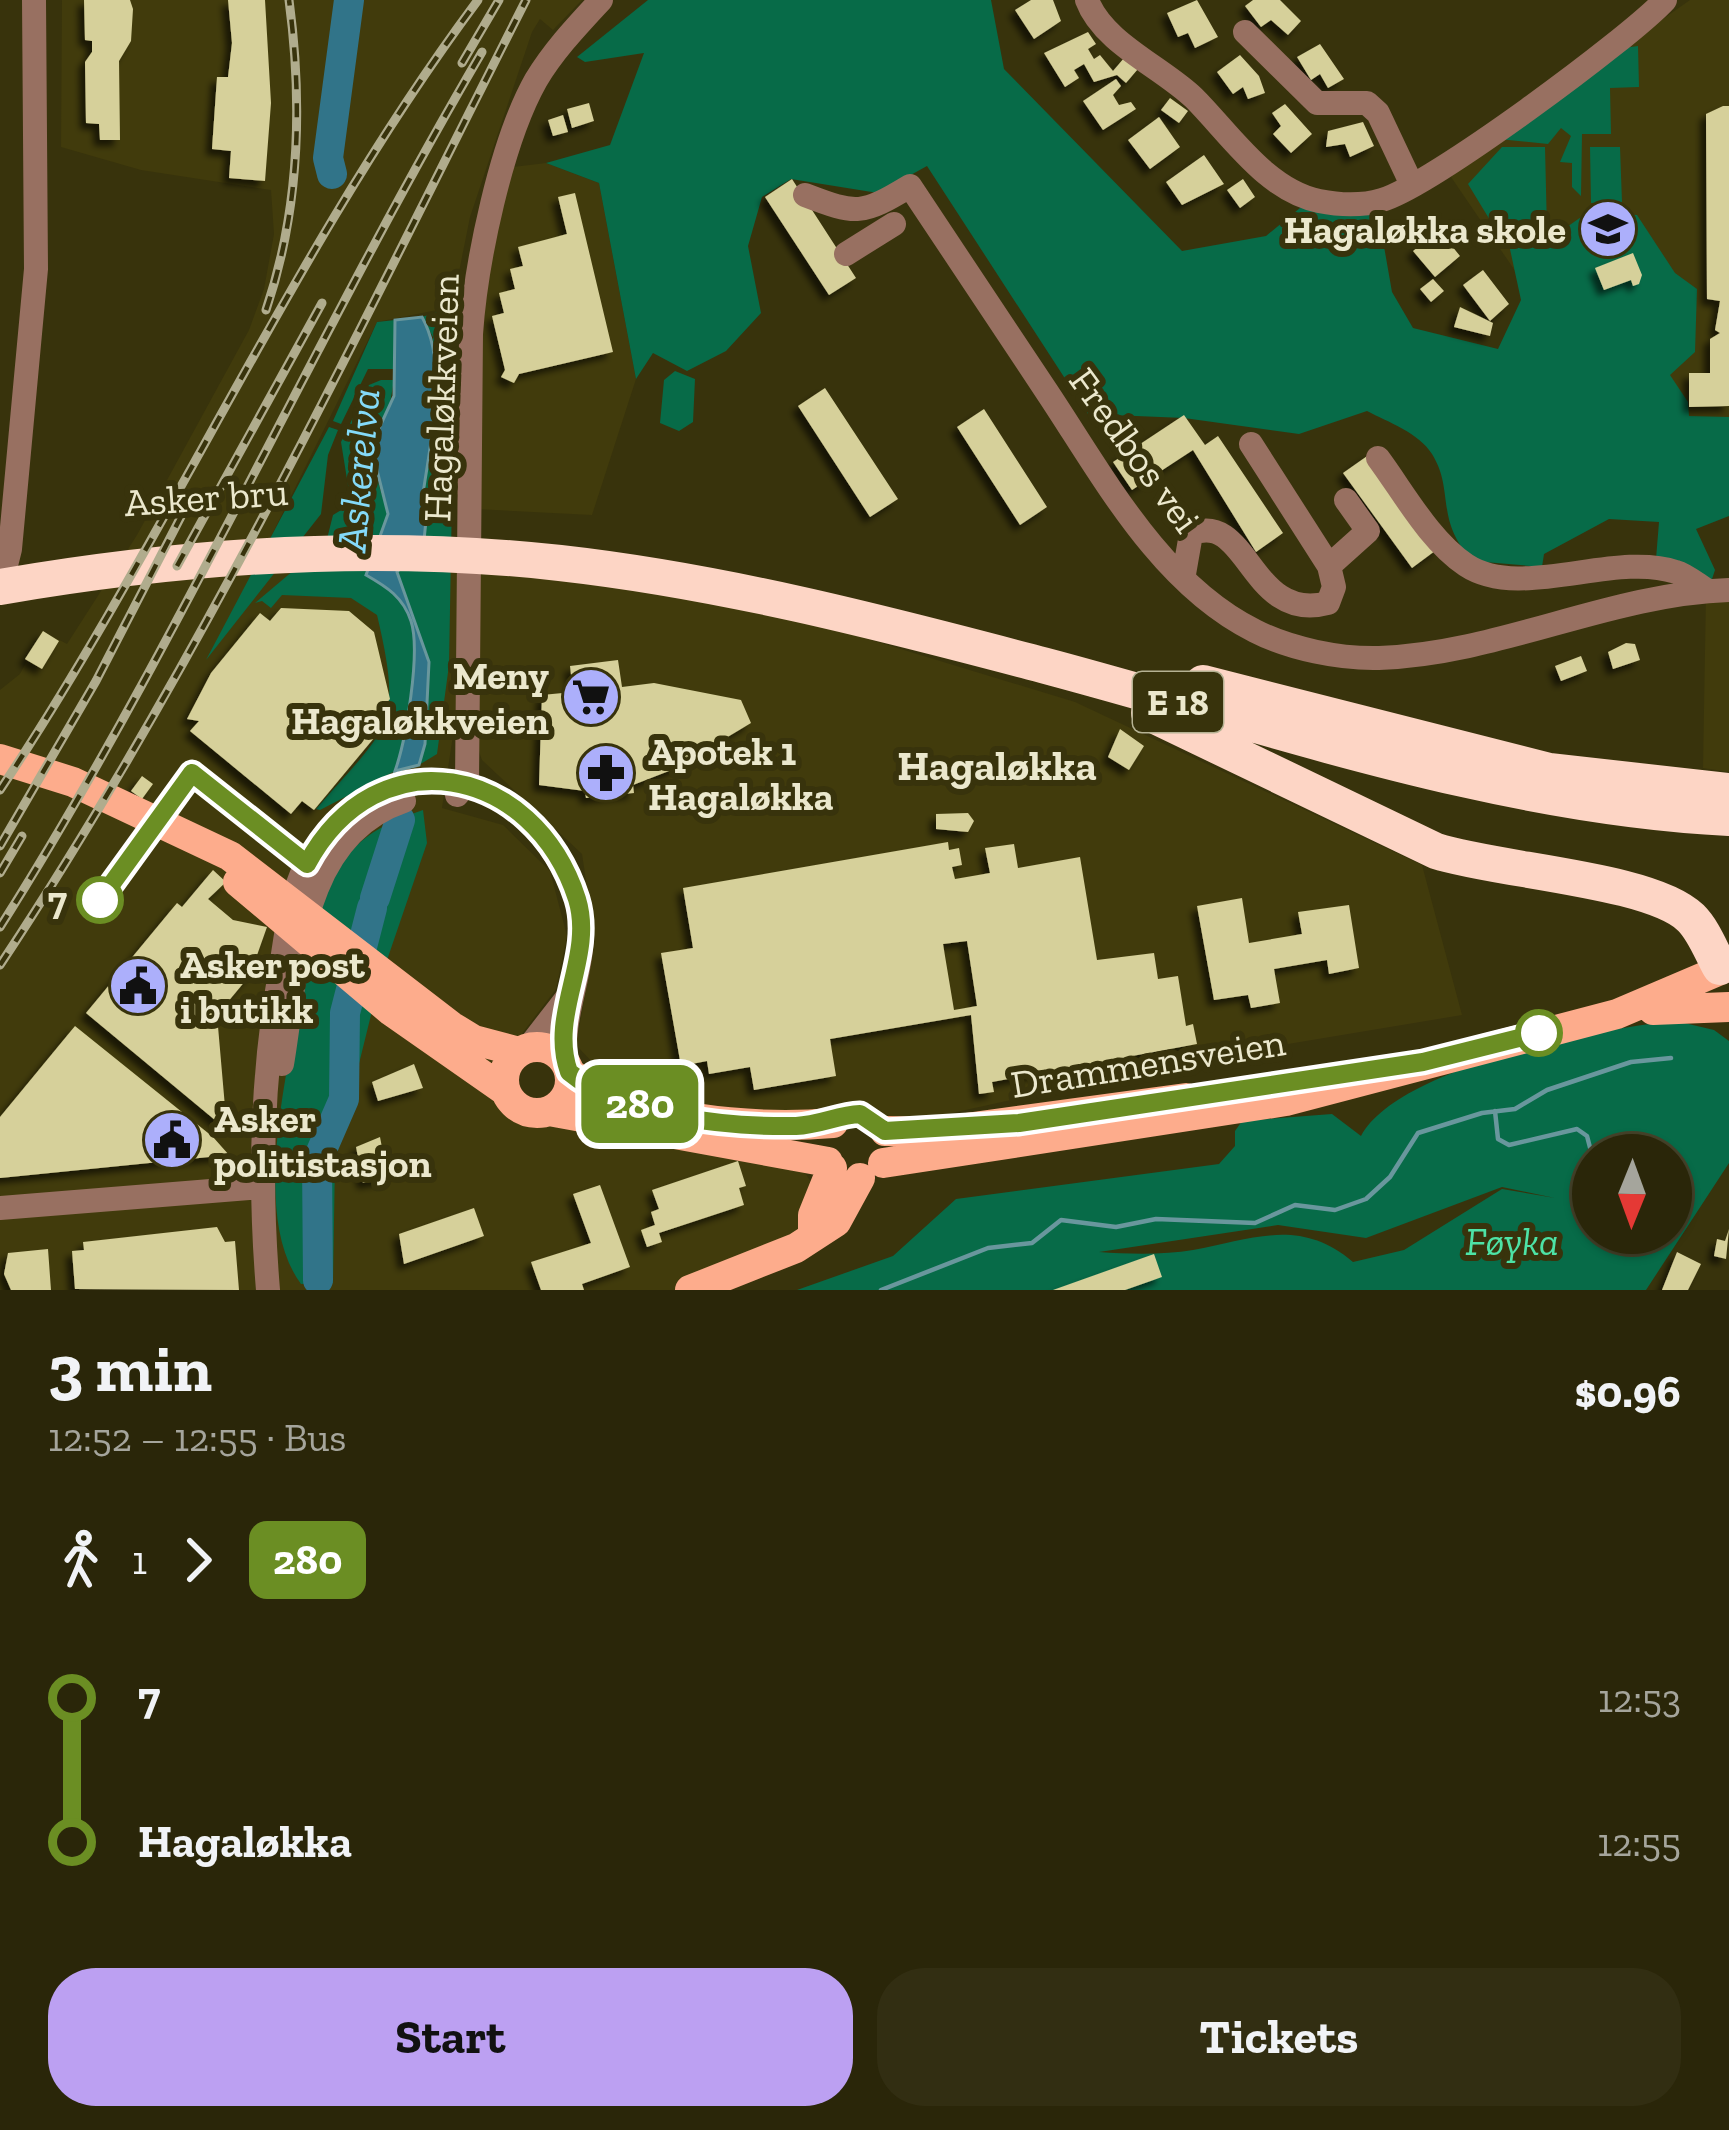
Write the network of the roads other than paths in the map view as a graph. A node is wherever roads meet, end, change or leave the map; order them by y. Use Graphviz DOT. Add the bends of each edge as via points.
graph roads {
  1 [pos="34,0"];
  2 [pos="601,0"];
  3 [pos="1087,0"];
  4 [pos="1665,0"];
  5 [pos="1245,32"];
  6 [pos="1412,185"];
  7 [pos="805,195"];
  8 [pos="894,224"];
  9 [pos="846,254"];
  10 [pos="1251,444"];
  11 [pos="1378,458"];
  12 [pos="1346,500"];
  13 [pos="632,561"];
  14 [pos="0,563"];
  15 [pos="1329,566"];
  16 [pos="1184,574"];
  17 [pos="0,588"];
  18 [pos="1718,590"];
  19 [pos="1030,662"];
  20 [pos="0,759"];
  21 [pos="457,788"];
  22 [pos="1729,791"];
  23 [pos="1729,818"];
  24 [pos="1713,952"];
  25 [pos="568,998"];
  26 [pos="403,1006"];
  27 [pos="1729,1007"];
  28 [pos="1617,1014"];
  29 [pos="524,1050"];
  30 [pos="1423,1062"];
  31 [pos="567,1067"];
  32 [pos="504,1090"];
  33 [pos="549,1111"];
  34 [pos="833,1123"];
  35 [pos="885,1131"];
  36 [pos="851,1168"];
  37 [pos="261,1187"];
  38 [pos="0,1208"];
  39 [pos="268,1290"];
  40 [pos="690,1290"];
  1 -- 17 [label="street" via="36,269"];
  2 -- 21 [label="street, Hagaløkkveien" via="534,85 479,269"];
  3 -- 6 [label="street" via="1108,30 1192,96 1282,187 1351,204"];
  4 -- 6 [label="street"];
  5 -- 6 [label="street" via="1317,103 1367,103 1378,113"];
  7 -- 16 [label="street, Fredbos vei" via="869,211 910,186 1135,525"];
  8 -- 9 [label="street"];
  10 -- 15 [label="street"];
  11 -- 18 [label="street" via="1440,542 1469,567 1523,577 1648,567"];
  12 -- 15 [label="street" via="1374,538"];
  13 -- 14 [label="highway, Asker bru / E 18" via="462,533 273,532"];
  13 -- 17 [label="highway, Asker bru / E 18" via="274,554"];
  13 -- 19 [label="highway, E 18"];
  13 -- 22 [label="highway, E 18" via="782,575 1550,771"];
  15 -- 16 [label="street" via="1328,603 1290,603 1252,573 1222,532 1207,527 1191,534"];
  16 -- 18 [label="street, Fredbos vei" via="1254,631 1313,651 1378,658"];
  19 -- 23 [label="highway, E 18" via="1547,797"];
  19 -- 24 [label="highway, E 18" via="1436,851 1657,897"];
  20 -- 26 [label="main road" via="168,826"];
  21 -- 25 [label="street" via="515,806 553,851 581,917"];
  21 -- 37 [label="street" via="374,813 322,874 262,1146"];
  24 -- 27 [label="main road" via="1718,991"];
  24 -- 28 [label="main road, Drammensveien"];
  25 -- 29 [label="street"];
  25 -- 31 [label="street"];
  26 -- 29 [label="main road" via="474,1040"];
  26 -- 32 [label="main road"];
  27 -- 28 [label="main road, Drammensveien"];
  28 -- 30 [label="main road, Drammensveien"];
  29 -- 31 [label="main road" via="547,1048"];
  29 -- 32 [label="main road" via="504,1072"];
  30 -- 35 [label="main road, Drammensveien" via="1019,1123"];
  30 -- 36 [label="main road, Drammensveien" via="1286,1101"];
  31 -- 33 [label="main road" via="568,1090"];
  31 -- 34 [label="main road" via="603,1093 687,1114"];
  32 -- 33 [label="main road" via="520,1109"];
  33 -- 36 [label="main road, Drammensveien"];
  34 -- 35 [label="main road, Drammensveien" via="860,1114"];
  34 -- 36 [label="main road" via="824,1142"];
  35 -- 36 [label="main road"];
  36 -- 40 [label="main road" via="813,1215 813,1235 796,1248"];
  37 -- 38 [label="street"];
  37 -- 39 [label="street"];
}
